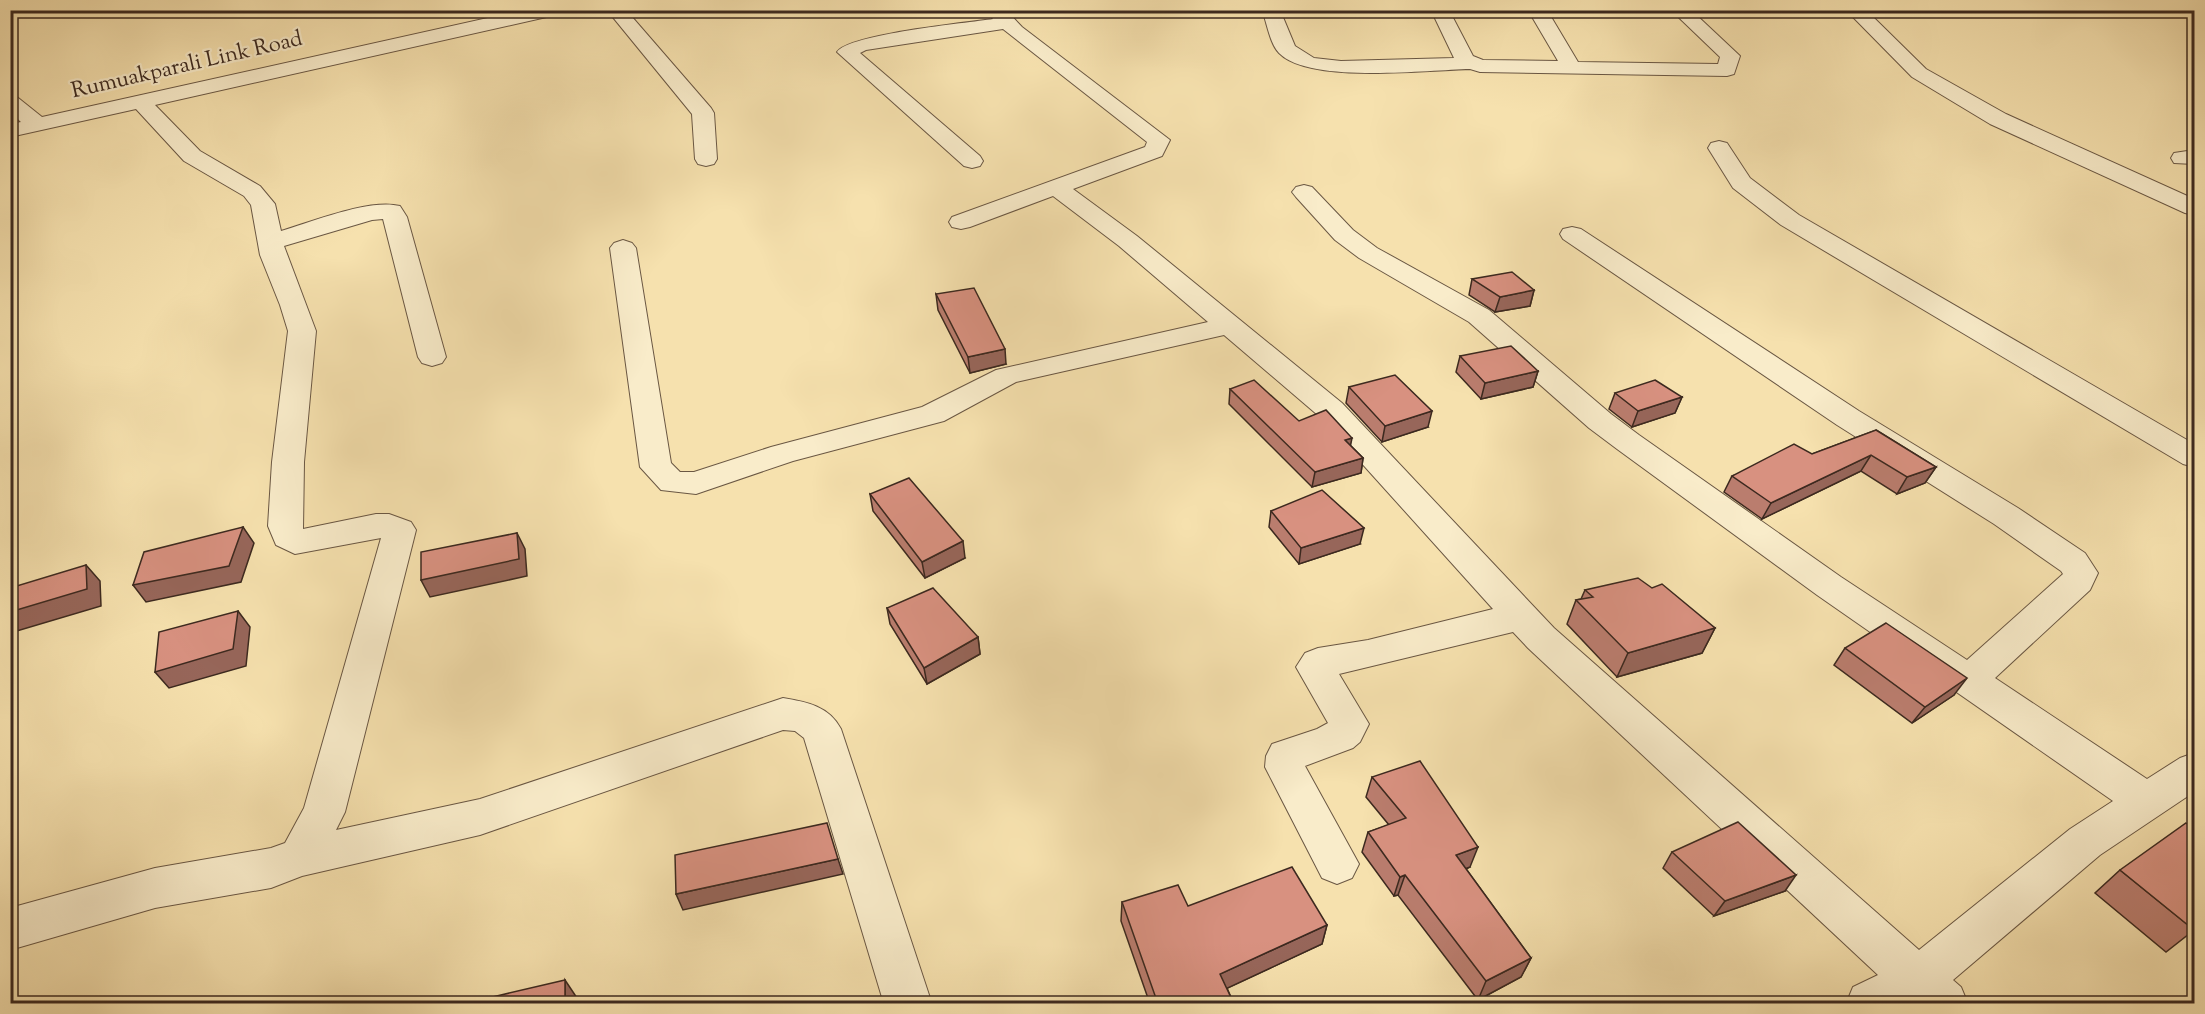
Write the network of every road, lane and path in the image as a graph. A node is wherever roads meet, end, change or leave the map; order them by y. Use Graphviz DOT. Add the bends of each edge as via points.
graph roads {
  1 [pos="551,10"];
  2 [pos="616,10"];
  3 [pos="1271,10"];
  4 [pos="1440,10"];
  5 [pos="1537,10"];
  6 [pos="1680,10"];
  7 [pos="1856,10"];
  8 [pos="1000,17"];
  9 [pos="1471,63"];
  10 [pos="1571,67"];
  11 [pos="10,101"];
  12 [pos="142,103"];
  13 [pos="38,125"];
  14 [pos="10,131"];
  15 [pos="1719,148"];
  16 [pos="706,159"];
  17 [pos="972,162"];
  18 [pos="1054,186"];
  19 [pos="1304,192"];
  20 [pos="2194,208"];
  21 [pos="961,222"];
  22 [pos="1572,234"];
  23 [pos="271,242"];
  24 [pos="623,248"];
  25 [pos="1228,326"];
  26 [pos="432,357"];
  27 [pos="2194,457"];
  28 [pos="1521,616"];
  29 [pos="1970,679"];
  30 [pos="2194,770"];
  31 [pos="2147,801"];
  32 [pos="300,857"];
  33 [pos="1337,864"];
  34 [pos="10,929"];
  35 [pos="1932,991"];
  36 [pos="908,1004"];
  37 [pos="1870,1004"];
  1 -- 12 [label="street, Rumuakparali Link Road"];
  2 -- 16 [label="street" via="703,113"];
  3 -- 9 [label="street" via="1286,49 1311,64"];
  4 -- 9 [label="street" via="1465,60"];
  5 -- 10 [label="street"];
  6 -- 10 [label="street" via="1730,56 1727,70"];
  7 -- 20 [label="street" via="1919,73 1998,119"];
  8 -- 17 [label="street" via="861,45 847,52"];
  8 -- 18 [label="street" via="1159,140 1154,151"];
  9 -- 10 [label="street"];
  11 -- 13 [label="street"];
  12 -- 13 [label="street, Rumuakparali Link Road"];
  12 -- 23 [label="street" via="192,156 252,192 263,204"];
  13 -- 14 [label="street, Rumuakparali Link Road"];
  15 -- 27 [label="street" via="1741,183 1790,219"];
  18 -- 21 [label="street"];
  18 -- 25 [label="street" via="1128,241"];
  19 -- 29 [label="street" via="1344,236 1479,316 1628,442 1829,586"];
  22 -- 29 [label="street" via="2073,562 2081,573 2078,581"];
  23 -- 26 [label="street" via="370,213 392,211"];
  23 -- 32 [label="street" via="302,331 288,462 288,537 295,542 376,526 399,530 324,812"];
  24 -- 25 [label="street" via="656,467 672,482 696,483 782,454 933,414 1006,376 1026,370"];
  25 -- 28 [label="street" via="1331,410"];
  28 -- 33 [label="street" via="1318,663 1315,667 1349,724 1347,731 1339,738 1286,756 1285,767"];
  28 -- 35 [label="street"];
  29 -- 31 [label="street"];
  30 -- 31 [label="street"];
  31 -- 35 [label="street" via="2085,842"];
  32 -- 34 [label="street" via="271,868 155,888"];
  32 -- 36 [label="street" via="480,817 783,714 804,717 820,729"];
  35 -- 37 [label="street"];
}
